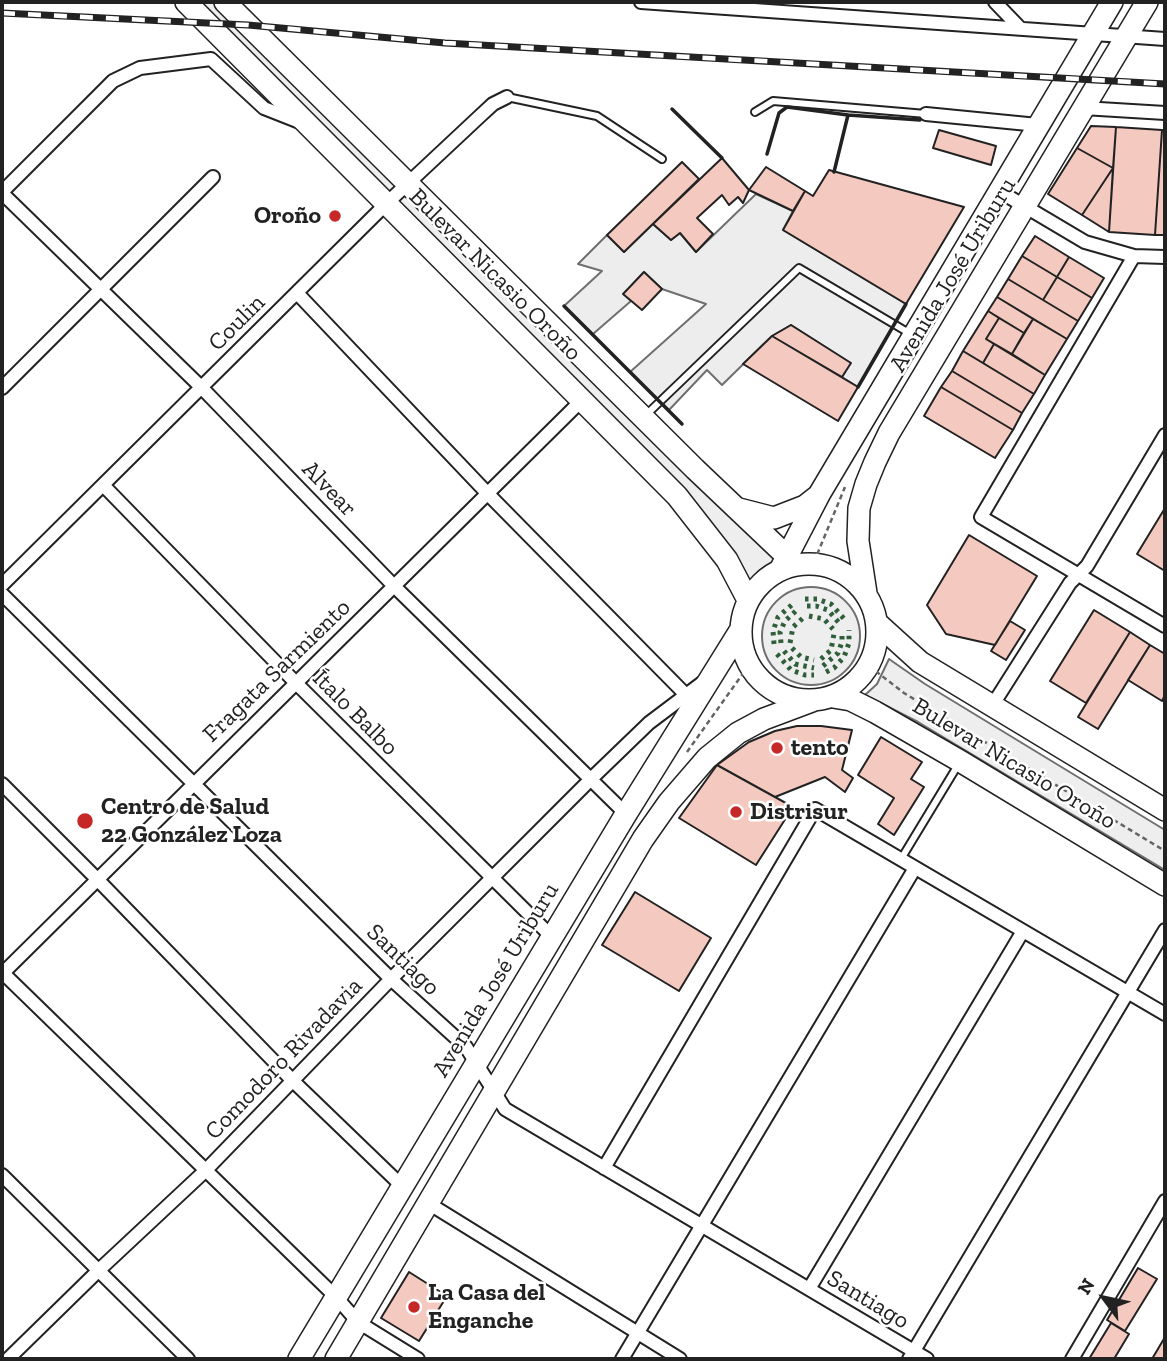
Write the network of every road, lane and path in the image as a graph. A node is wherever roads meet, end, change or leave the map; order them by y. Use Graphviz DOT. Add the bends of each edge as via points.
graph roads {
  1 [pos="186,2"];
  2 [pos="225,2"];
  3 [pos="641,2"];
  4 [pos="995,2"];
  5 [pos="1112,2"];
  6 [pos="1147,2"];
  7 [pos="1020,28"];
  8 [pos="1093,34"];
  9 [pos="1126,37"];
  10 [pos="1165,39"];
  11 [pos="507,97"];
  12 [pos="1083,108"];
  13 [pos="755,112"];
  14 [pos="1165,113"];
  15 [pos="926,114"];
  16 [pos="1038,125"];
  17 [pos="310,126"];
  18 [pos="663,159"];
  19 [pos="213,177"];
  20 [pos="408,183"];
  21 [pos="999,191"];
  22 [pos="2,193"];
  23 [pos="387,203"];
  24 [pos="1025,206"];
  25 [pos="1134,256"];
  26 [pos="1165,257"];
  27 [pos="100,289"];
  28 [pos="297,293"];
  29 [pos="913,336"];
  30 [pos="201,387"];
  31 [pos="2,388"];
  32 [pos="582,400"];
  33 [pos="643,417"];
  34 [pos="1165,435"];
  35 [pos="103,485"];
  36 [pos="488,494"];
  37 [pos="820,494"];
  38 [pos="735,508"];
  39 [pos="788,564"];
  40 [pos="1078,574"];
  41 [pos="2,585"];
  42 [pos="394,586"];
  43 [pos="866,593"];
  44 [pos="2,594"];
  45 [pos="748,600"];
  46 [pos="877,623"];
  47 [pos="1165,626"];
  48 [pos="741,629"];
  49 [pos="869,666"];
  50 [pos="295,682"];
  51 [pos="833,696"];
  52 [pos="690,699"];
  53 [pos="811,701"];
  54 [pos="992,706"];
  55 [pos="960,761"];
  56 [pos="592,778"];
  57 [pos="194,782"];
  58 [pos="2,784"];
  59 [pos="1165,810"];
  60 [pos="626,814"];
  61 [pos="1165,851"];
  62 [pos="901,859"];
  63 [pos="915,867"];
  64 [pos="97,879"];
  65 [pos="492,879"];
  66 [pos="1165,886"];
  67 [pos="1165,930"];
  68 [pos="1023,931"];
  69 [pos="552,937"];
  70 [pos="2,973"];
  71 [pos="391,979"];
  72 [pos="1128,992"];
  73 [pos="1165,1014"];
  74 [pos="476,1064"];
  75 [pos="293,1081"];
  76 [pos="494,1092"];
  77 [pos="604,1168"];
  78 [pos="205,1171"];
  79 [pos="2,1175"];
  80 [pos="402,1187"];
  81 [pos="1165,1201"];
  82 [pos="428,1203"];
  83 [pos="702,1226"];
  84 [pos="99,1270"];
  85 [pos="809,1289"];
  86 [pos="336,1297"];
  87 [pos="358,1322"];
  88 [pos="637,1334"];
  89 [pos="912,1355"];
  90 [pos="8,1359"];
  91 [pos="188,1359"];
  92 [pos="299,1359"];
  93 [pos="336,1359"];
  94 [pos="418,1359"];
  95 [pos="622,1359"];
  96 [pos="680,1359"];
  97 [pos="928,1359"];
  98 [pos="1072,1359"];
  1 -- 17 [label="main road, Bulevar Nicasio Oroño"];
  2 -- 20 [label="main road, Bulevar Nicasio Oroño"];
  3 -- 7 [label="street"];
  4 -- 7 [label="street"];
  5 -- 8 [label="main road, Avenida José Uriburu"];
  6 -- 9 [label="main road, Avenida José Uriburu"];
  7 -- 8 [label="street"];
  8 -- 9 [label="street"];
  8 -- 16 [label="main road, Avenida José Uriburu"];
  9 -- 10 [label="street"];
  9 -- 12 [label="main road, Avenida José Uriburu"];
  11 -- 18 [label="lane" via="597,116"];
  11 -- 20 [label="street, Coulin" via="486,110"];
  12 -- 14 [label="street"];
  12 -- 24 [label="main road, Avenida José Uriburu"];
  13 -- 15 [label="lane" via="773,101"];
  15 -- 16 [label="street"];
  16 -- 21 [label="main road, Avenida José Uriburu"];
  17 -- 22 [label="street" via="264,108 211,59 140,68 113,81"];
  17 -- 23 [label="main road, Bulevar Nicasio Oroño"];
  19 -- 27 [label="street"];
  20 -- 23 [label="street, Coulin"];
  20 -- 33 [label="main road, Bulevar Nicasio Oroño"];
  21 -- 24 [label="street"];
  21 -- 29 [label="main road, Avenida José Uriburu"];
  22 -- 27 [label="street, Alvear"];
  23 -- 28 [label="street, Coulin"];
  23 -- 32 [label="main road, Bulevar Nicasio Oroño"];
  24 -- 25 [label="street" via="1084,242"];
  24 -- 43 [label="main road, Avenida José Uriburu" via="889,433 866,484 858,541"];
  25 -- 26 [label="street"];
  25 -- 40 [label="street" via="981,517"];
  27 -- 30 [label="street, Alvear"];
  27 -- 31 [label="street"];
  28 -- 30 [label="street, Coulin"];
  28 -- 36 [label="street"];
  29 -- 33 [label="lane" via="799,268"];
  29 -- 37 [label="main road, Avenida José Uriburu"];
  30 -- 35 [label="street, Coulin"];
  30 -- 42 [label="street, Alvear"];
  32 -- 36 [label="street, Fragata Sarmiento"];
  32 -- 45 [label="main road, Bulevar Nicasio Oroño" via="677,496 727,560"];
  33 -- 38 [label="main road, Bulevar Nicasio Oroño"];
  34 -- 40 [label="street"];
  35 -- 41 [label="street, Coulin"];
  35 -- 50 [label="street, Ítalo Balbo"];
  36 -- 42 [label="street, Fragata Sarmiento"];
  36 -- 52 [label="street"];
  37 -- 38 [label="main road" via="805,506 774,518"];
  37 -- 39 [label="main road, Avenida José Uriburu"];
  38 -- 39 [label="main road, Bulevar Nicasio Oroño"];
  39 -- 43 [label="main road" via="814,564 843,572"];
  39 -- 45 [label="main road" via="765,579"];
  40 -- 47 [label="street"];
  40 -- 54 [label="street"];
  42 -- 50 [label="street, Fragata Sarmiento"];
  42 -- 56 [label="street, Alvear"];
  43 -- 46 [label="main road"];
  44 -- 57 [label="street, Santiago"];
  45 -- 48 [label="main road"];
  46 -- 49 [label="main road"];
  46 -- 54 [label="main road, Bulevar Nicasio Oroño" via="920,662"];
  48 -- 52 [label="main road, Avenida José Uriburu" via="712,675"];
  48 -- 53 [label="main road" via="749,665 765,685 787,697"];
  49 -- 51 [label="main road" via="853,684"];
  49 -- 61 [label="path" via="904,693"];
  50 -- 57 [label="street, Fragata Sarmiento"];
  50 -- 65 [label="street, Ítalo Balbo"];
  51 -- 53 [label="main road"];
  51 -- 55 [label="main road, Bulevar Nicasio Oroño" via="875,712"];
  52 -- 56 [label="street, Comodoro Rivadavia" via="649,723"];
  52 -- 60 [label="main road, Avenida José Uriburu"];
  53 -- 76 [label="main road" via="738,733 685,782 643,839"];
  54 -- 59 [label="main road, Bulevar Nicasio Oroño"];
  55 -- 62 [label="lane"];
  55 -- 66 [label="main road, Bulevar Nicasio Oroño"];
  56 -- 60 [label="street, Alvear"];
  56 -- 65 [label="street, Comodoro Rivadavia"];
  57 -- 64 [label="street, Fragata Sarmiento"];
  57 -- 71 [label="street, Santiago"];
  58 -- 64 [label="street"];
  60 -- 69 [label="main road, Avenida José Uriburu"];
  62 -- 63 [label="street"];
  62 -- 77 [label="street" via="815,809"];
  63 -- 68 [label="street"];
  63 -- 83 [label="street"];
  64 -- 70 [label="street, Fragata Sarmiento"];
  64 -- 75 [label="street"];
  65 -- 69 [label="street, Ítalo Balbo"];
  65 -- 71 [label="street, Comodoro Rivadavia"];
  67 -- 72 [label="street"];
  68 -- 72 [label="street"];
  68 -- 85 [label="street"];
  69 -- 74 [label="main road, Avenida José Uriburu"];
  70 -- 78 [label="street"];
  71 -- 74 [label="street, Santiago" via="467,1047"];
  71 -- 75 [label="street, Comodoro Rivadavia"];
  72 -- 73 [label="street"];
  72 -- 89 [label="street"];
  74 -- 76 [label="street, Santiago"];
  74 -- 80 [label="main road, Avenida José Uriburu"];
  75 -- 78 [label="street, Comodoro Rivadavia"];
  75 -- 80 [label="street"];
  76 -- 77 [label="street, Santiago" via="505,1109"];
  76 -- 82 [label="main road"];
  77 -- 83 [label="street, Santiago"];
  78 -- 84 [label="street, Comodoro Rivadavia"];
  78 -- 86 [label="street"];
  79 -- 84 [label="street"];
  80 -- 86 [label="main road, Avenida José Uriburu"];
  81 -- 98 [label="street"];
  82 -- 87 [label="main road"];
  82 -- 88 [label="street"];
  83 -- 85 [label="street, Santiago"];
  83 -- 88 [label="street"];
  84 -- 90 [label="street, Comodoro Rivadavia"];
  84 -- 91 [label="street"];
  85 -- 89 [label="street, Santiago"];
  86 -- 87 [label="street"];
  86 -- 92 [label="main road, Avenida José Uriburu"];
  87 -- 93 [label="main road"];
  87 -- 94 [label="street"];
  88 -- 95 [label="street"];
  88 -- 96 [label="street"];
  89 -- 97 [label="street, Santiago"];
}
